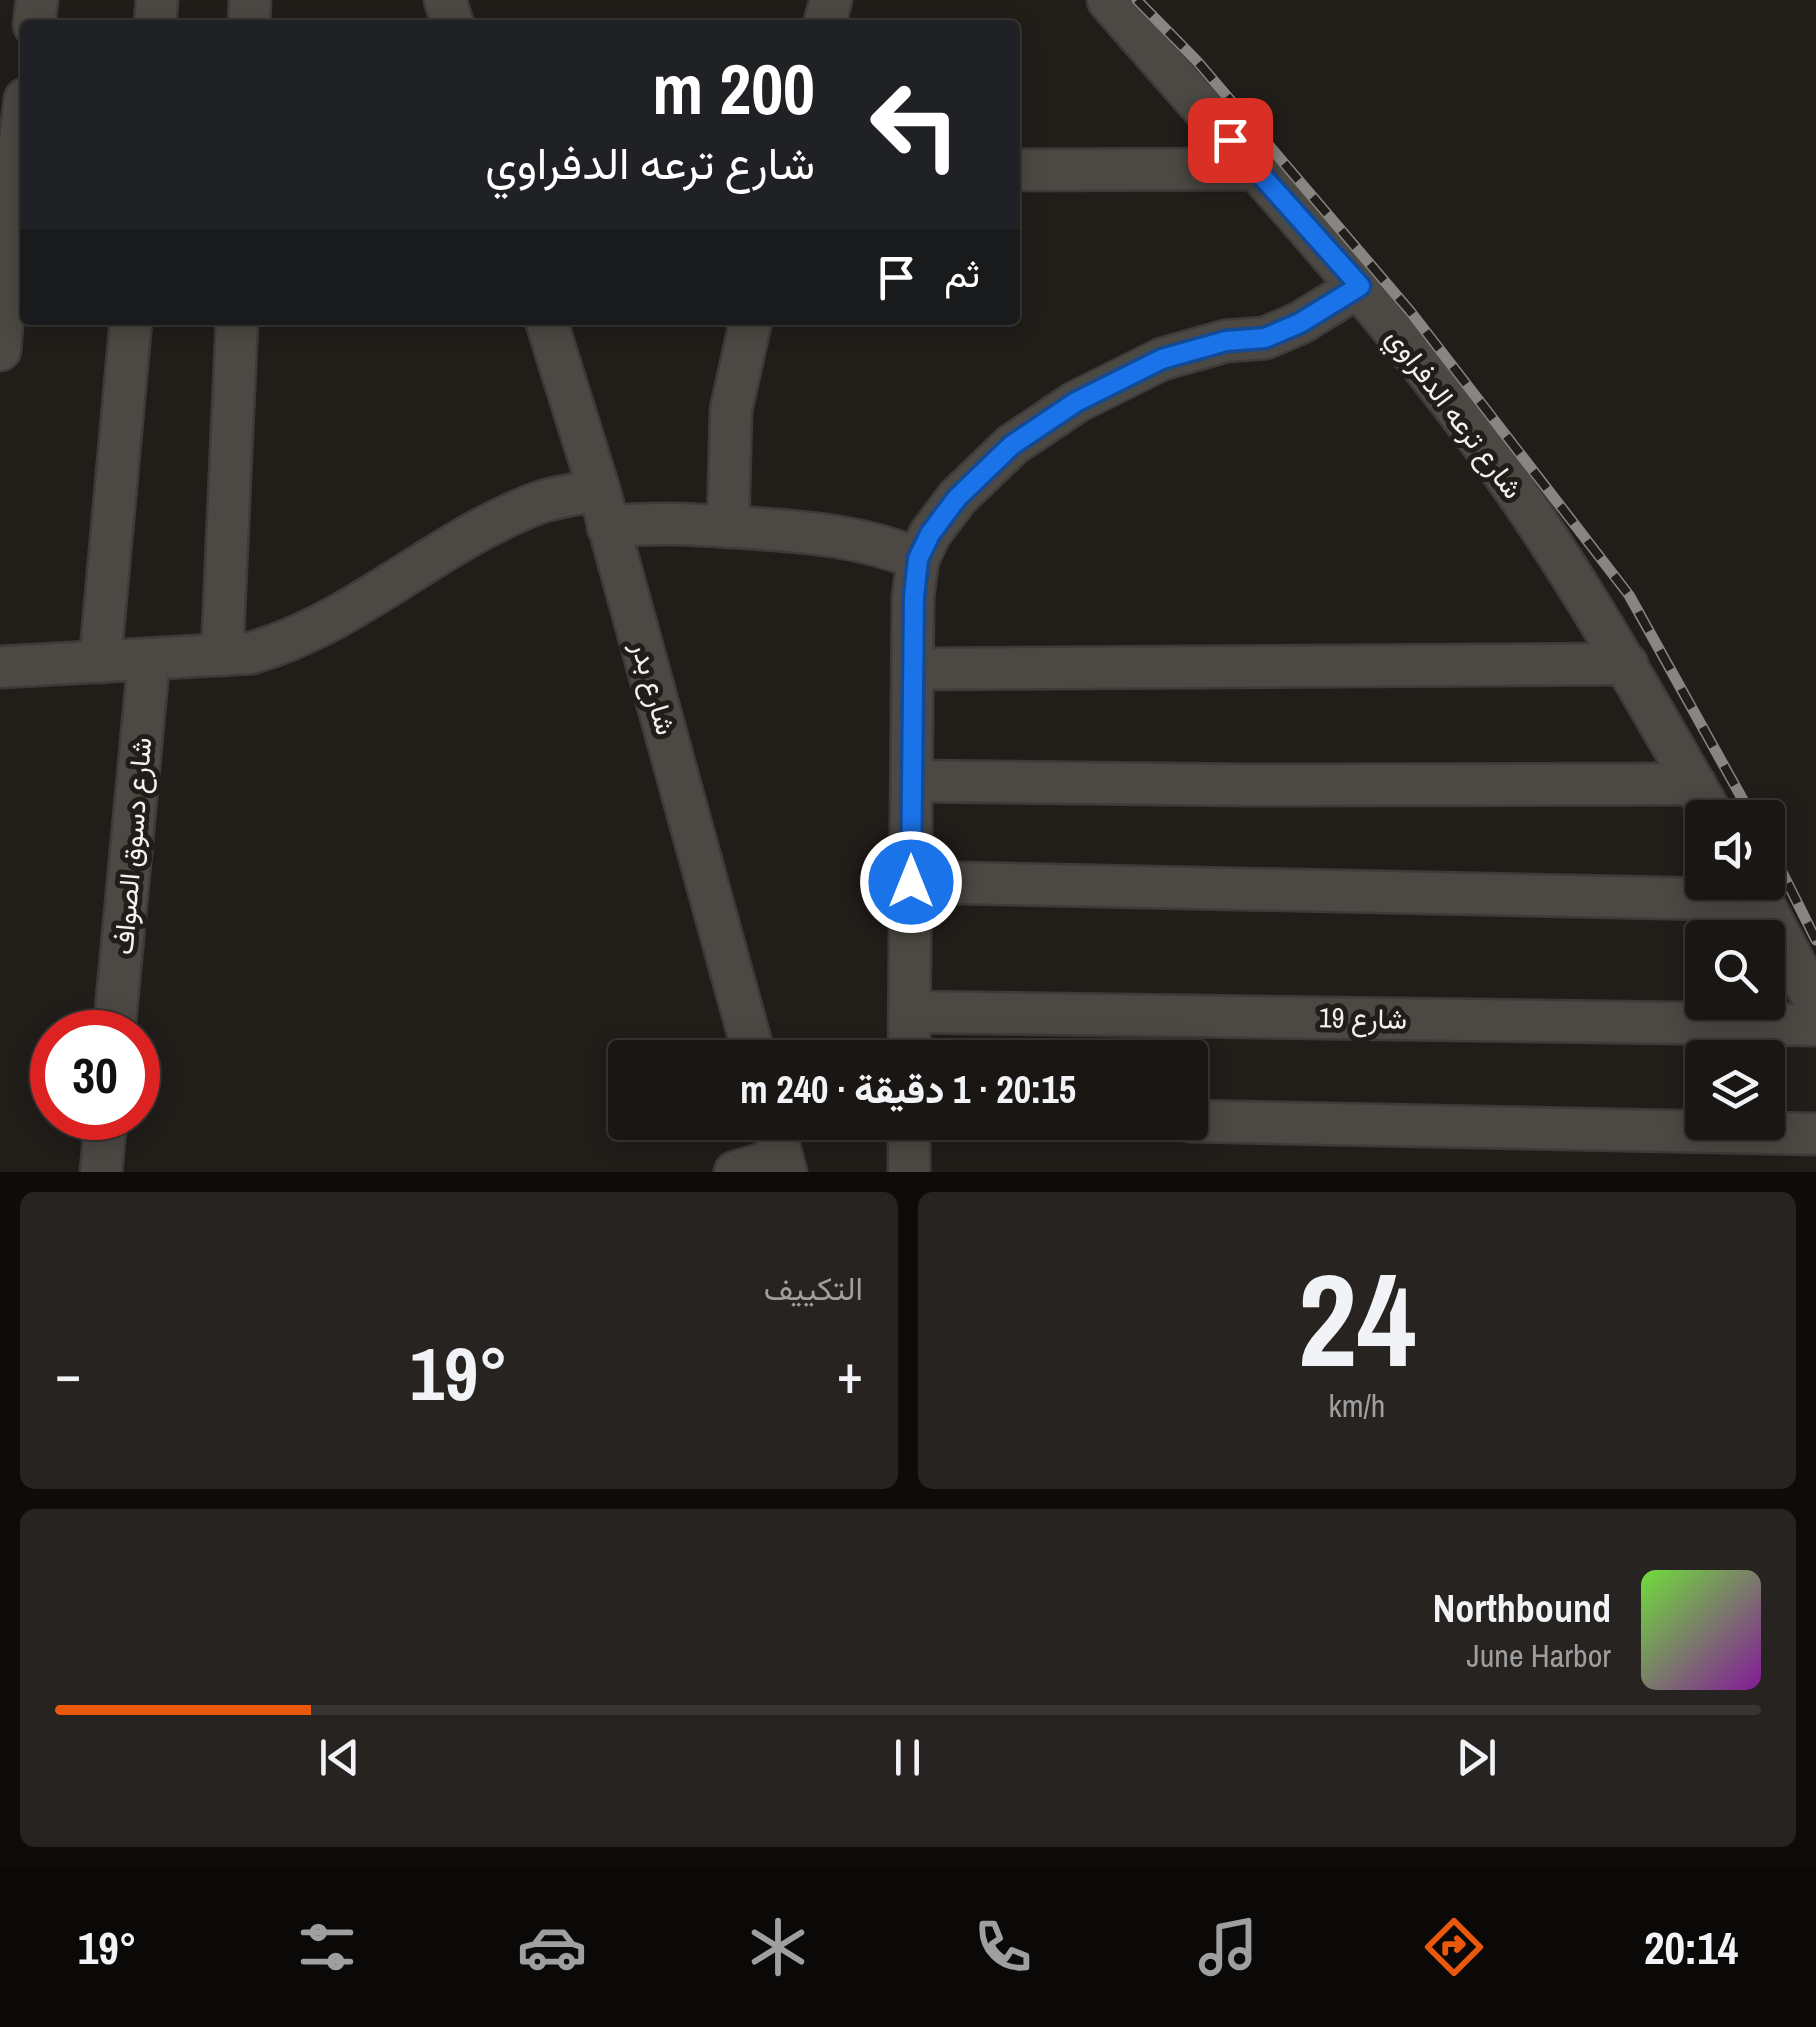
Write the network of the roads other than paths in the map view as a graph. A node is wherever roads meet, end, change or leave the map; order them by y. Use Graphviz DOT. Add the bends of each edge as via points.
graph roads {
  1 [pos="1108,0"];
  2 [pos="20,141"];
  3 [pos="1254,169"];
  4 [pos="1020,170"];
  5 [pos="1360,286"];
  6 [pos="131,325"];
  7 [pos="237,325"];
  8 [pos="548,325"];
  9 [pos="750,325"];
  10 [pos="0,350"];
  11 [pos="604,509"];
  12 [pos="728,526"];
  13 [pos="918,559"];
  14 [pos="222,655"];
  15 [pos="149,659"];
  16 [pos="100,662"];
  17 [pos="1627,664"];
  18 [pos="0,666"];
  19 [pos="913,670"];
  20 [pos="912,781"];
  21 [pos="1685,800"];
  22 [pos="1703,800"];
  23 [pos="911,882"];
  24 [pos="1685,890"];
  25 [pos="1762,900"];
  26 [pos="1816,1004"];
  27 [pos="116,1010"];
  28 [pos="910,1012"];
  29 [pos="1816,1025"];
  30 [pos="750,1040"];
  31 [pos="909,1040"];
  32 [pos="1208,1121"];
  33 [pos="1816,1134"];
  34 [pos="104,1140"];
  35 [pos="909,1140"];
  36 [pos="780,1151"];
  37 [pos="101,1172"];
  38 [pos="735,1172"];
  39 [pos="909,1172"];
  1 -- 3 [label="street, شارع ترعه الدفراوي"];
  2 -- 10 [label="street"];
  3 -- 4 [label="street"];
  3 -- 5 [label="street, شارع ترعه الدفراوي"];
  5 -- 13 [label="street" via="1265,338 1162,359 1076,402 979,473"];
  5 -- 17 [label="street, شارع ترعه الدفراوي" via="1484,446"];
  6 -- 16 [label="street"];
  7 -- 14 [label="street"];
  8 -- 11 [label="street, شارع بدر"];
  9 -- 12 [label="street" via="731,410"];
  11 -- 12 [label="street"];
  11 -- 14 [label="street" via="542,502 478,530 289,642"];
  11 -- 30 [label="street, شارع بدر"];
  12 -- 13 [label="street" via="840,536"];
  13 -- 19 [label="street"];
  14 -- 15 [label="street"];
  15 -- 16 [label="street"];
  15 -- 27 [label="street, شارع دسوق الصواف"];
  16 -- 18 [label="street"];
  17 -- 19 [label="street"];
  17 -- 22 [label="street, شارع ترعه الدفراوي"];
  19 -- 20 [label="street"];
  20 -- 21 [label="street"];
  20 -- 23 [label="street"];
  23 -- 24 [label="street"];
  23 -- 28 [label="street"];
  25 -- 26 [label="street"];
  28 -- 29 [label="street, شارع 19"];
  28 -- 31 [label="street"];
  32 -- 33 [label="street"];
  34 -- 37 [label="street"];
  35 -- 39 [label="street"];
  36 -- 38 [label="street"];
}
